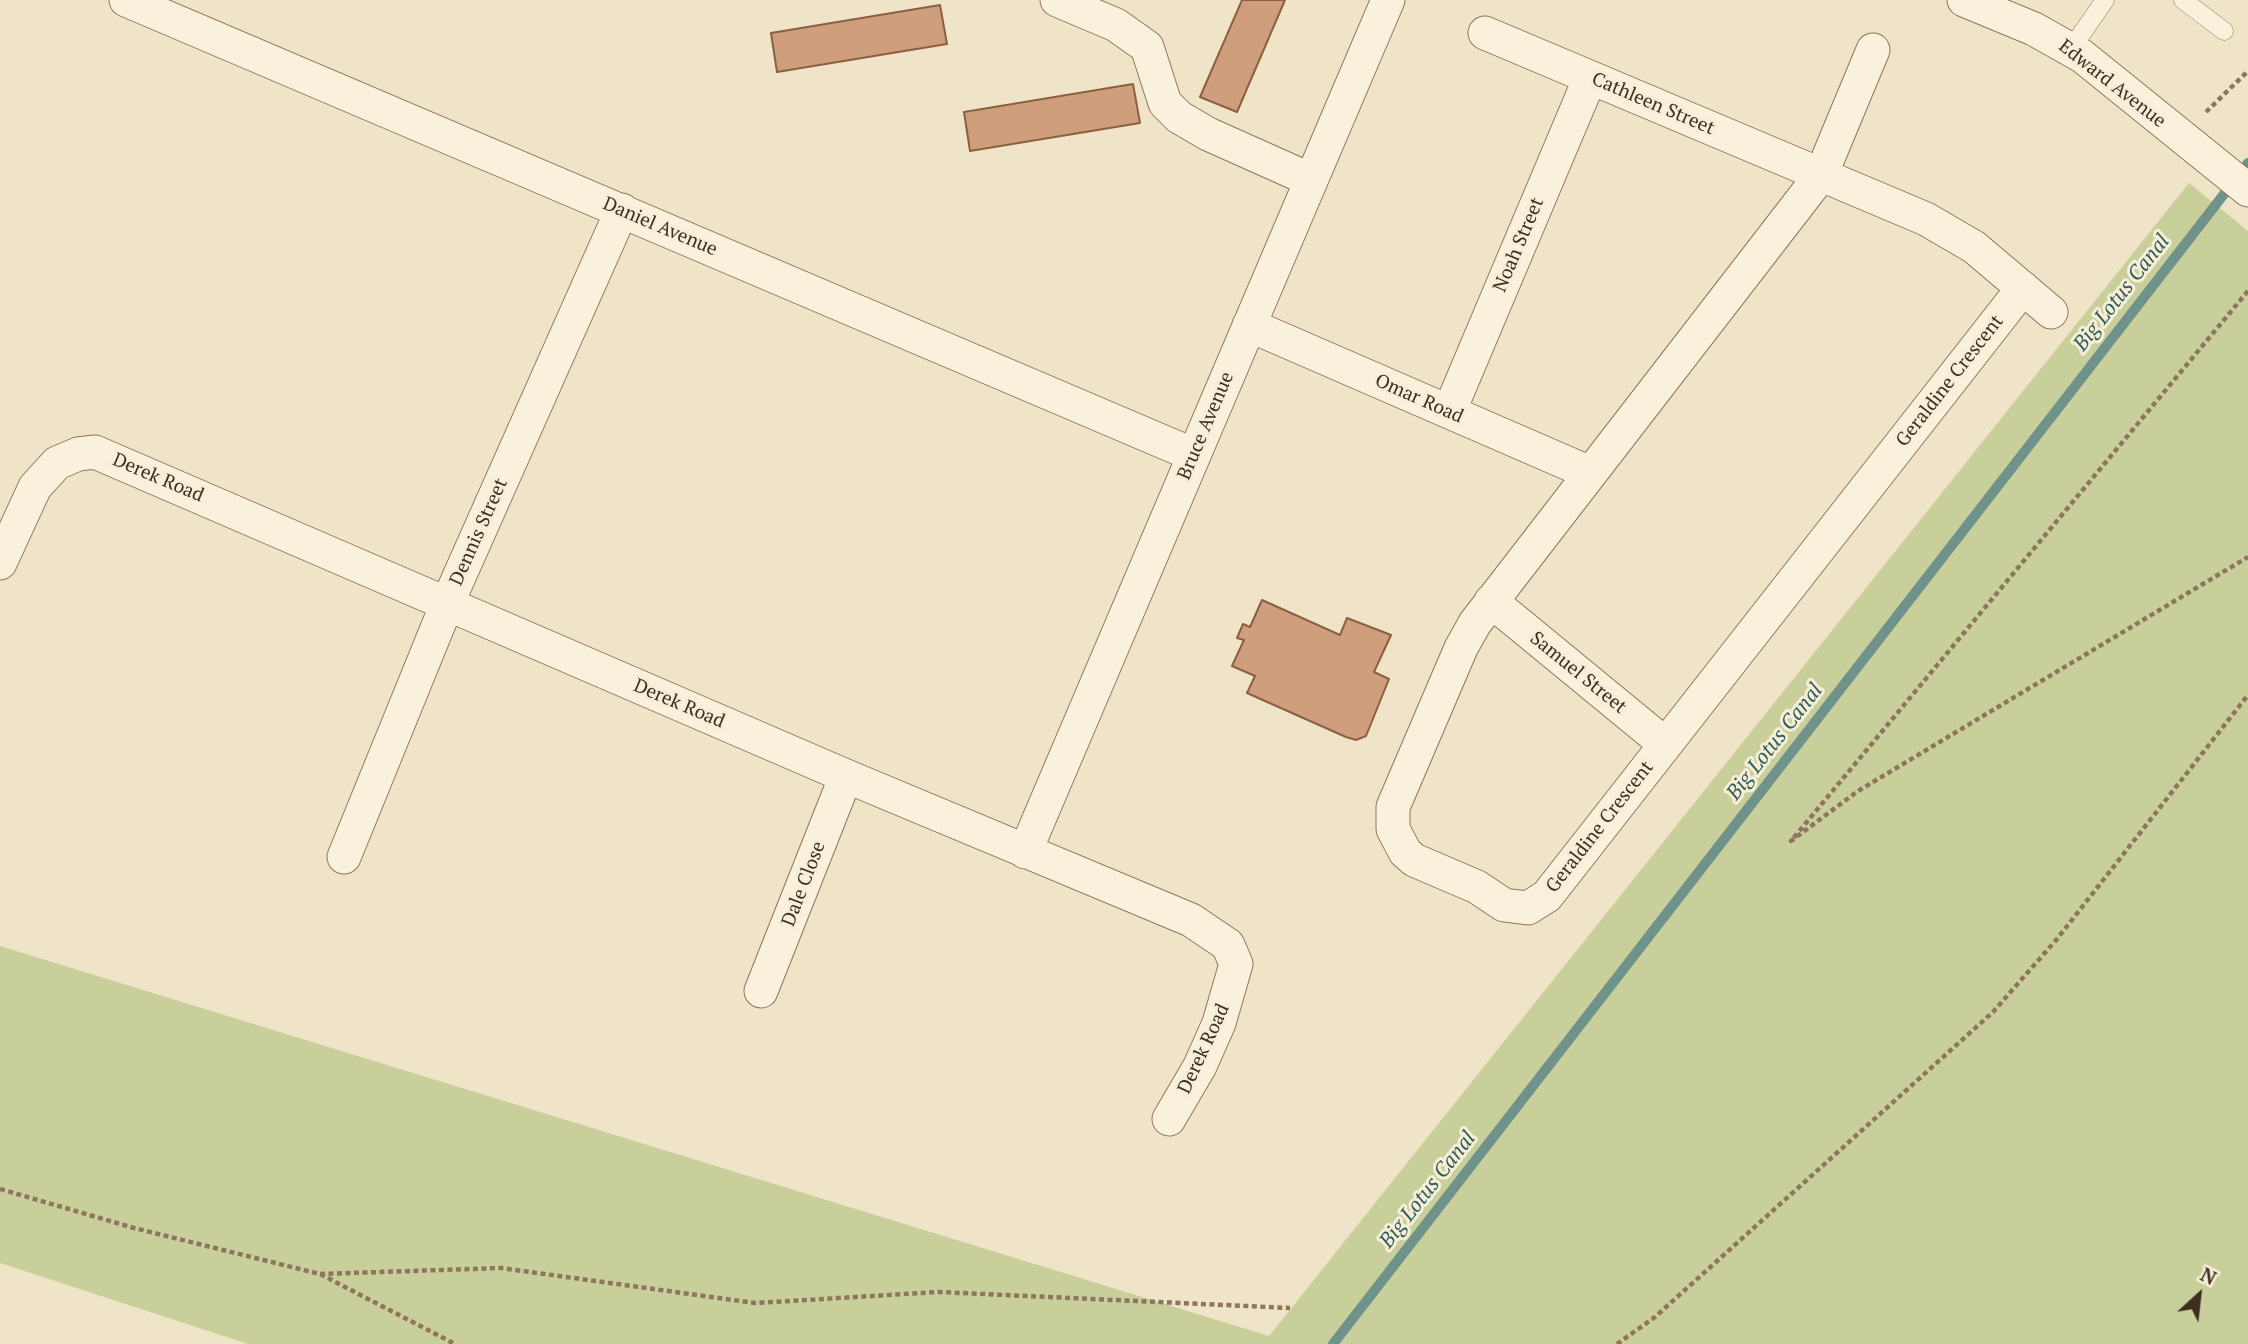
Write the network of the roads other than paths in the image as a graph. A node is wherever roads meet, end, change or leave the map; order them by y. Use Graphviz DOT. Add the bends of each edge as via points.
graph roads {
  1 [pos="1057,0"];
  2 [pos="1388,0"];
  3 [pos="1964,0"];
  4 [pos="2105,0"];
  5 [pos="2183,0"];
  6 [pos="134,1"];
  7 [pos="2224,31"];
  8 [pos="1485,33"];
  9 [pos="2071,49"];
  10 [pos="1873,50"];
  11 [pos="1590,78"];
  12 [pos="1821,175"];
  13 [pos="1311,180"];
  14 [pos="2248,190"];
  15 [pos="622,210"];
  16 [pos="2023,288"];
  17 [pos="2051,312"];
  18 [pos="1249,325"];
  19 [pos="1448,412"];
  20 [pos="1194,455"];
  21 [pos="1590,473"];
  22 [pos="0,563"];
  23 [pos="1491,601"];
  24 [pos="447,604"];
  25 [pos="1665,744"];
  26 [pos="846,776"];
  27 [pos="1025,852"];
  28 [pos="344,857"];
  29 [pos="761,991"];
  30 [pos="1169,1119"];
  1 -- 13 [label="street" via="1116,25 1147,47 1165,103 1178,117"];
  2 -- 13 [label="street, Bruce Avenue"];
  3 -- 9 [label="street, Edward Avenue"];
  4 -- 9 [label="lane"];
  5 -- 7 [label="lane"];
  6 -- 15 [label="street, Daniel Avenue"];
  8 -- 11 [label="street, Cathleen Street"];
  9 -- 14 [label="street, Edward Avenue"];
  10 -- 12 [label="street, Geraldine Crescent"];
  11 -- 12 [label="street, Cathleen Street"];
  11 -- 19 [label="street, Noah Street"];
  12 -- 16 [label="street" via="1951,231"];
  12 -- 21 [label="street, Geraldine Crescent"];
  13 -- 18 [label="street, Bruce Avenue"];
  15 -- 20 [label="street, Daniel Avenue"];
  15 -- 24 [label="street, Dennis Street"];
  16 -- 17 [label="street"];
  16 -- 25 [label="street, Geraldine Crescent"];
  18 -- 19 [label="street, Omar Road"];
  18 -- 20 [label="street, Bruce Avenue"];
  19 -- 21 [label="street, Omar Road"];
  20 -- 27 [label="street, Bruce Avenue"];
  21 -- 23 [label="street, Geraldine Crescent"];
  22 -- 24 [label="street, Derek Road" via="36,487 57,463 95,452"];
  23 -- 25 [label="street, Samuel Street"];
  23 -- 25 [label="street, Geraldine Crescent" via="1461,648 1393,807 1392,829 1414,860 1477,887 1504,905 1528,908 1539,903"];
  24 -- 26 [label="street, Derek Road"];
  24 -- 28 [label="street, Dennis Street"];
  26 -- 27 [label="street, Derek Road"];
  26 -- 29 [label="street, Dale Close"];
  27 -- 30 [label="street, Derek Road" via="1191,920 1228,945 1236,964 1231,989 1200,1066"];
}
